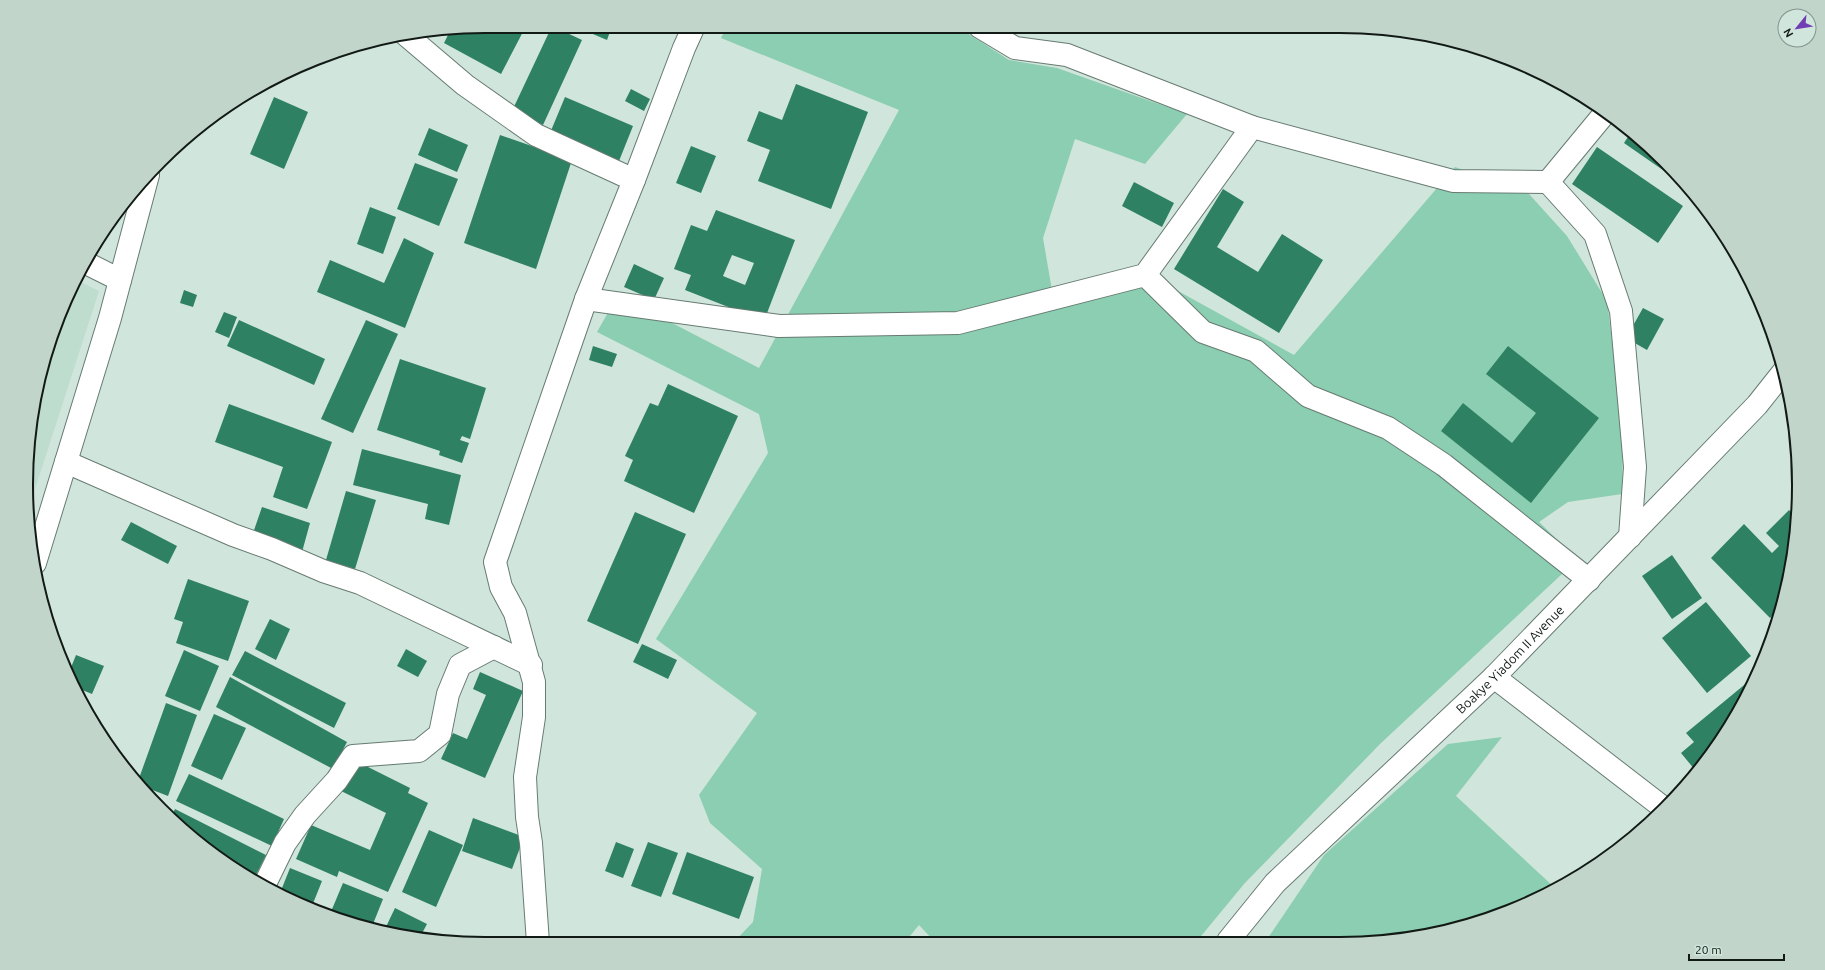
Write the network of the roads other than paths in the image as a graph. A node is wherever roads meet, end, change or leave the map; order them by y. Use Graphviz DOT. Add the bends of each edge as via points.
graph roads {
  1 [pos="691,33"];
  2 [pos="991,33"];
  3 [pos="411,40"];
  4 [pos="1602,117"];
  5 [pos="1252,127"];
  6 [pos="634,180"];
  7 [pos="1548,182"];
  8 [pos="144,188"];
  9 [pos="91,265"];
  10 [pos="1144,275"];
  11 [pos="120,280"];
  12 [pos="586,299"];
  13 [pos="1779,377"];
  14 [pos="66,462"];
  15 [pos="1630,537"];
  16 [pos="38,552"];
  17 [pos="1589,580"];
  18 [pos="494,648"];
  19 [pos="531,665"];
  20 [pos="1494,677"];
  21 [pos="1660,805"];
  22 [pos="267,880"];
  23 [pos="538,937"];
  24 [pos="1231,937"];
  1 -- 6 [label="street"];
  2 -- 5 [label="street" via="1015,48 1067,54"];
  3 -- 6 [label="street" via="465,85 536,135"];
  4 -- 7 [label="street"];
  5 -- 7 [label="street" via="1453,181"];
  5 -- 10 [label="street"];
  6 -- 12 [label="street"];
  7 -- 15 [label="street" via="1595,234 1621,311 1635,467"];
  8 -- 11 [label="street"];
  9 -- 11 [label="street"];
  10 -- 12 [label="street" via="958,323 779,326"];
  10 -- 17 [label="street" via="1203,332 1256,351 1308,396 1388,428 1444,465"];
  11 -- 14 [label="street"];
  12 -- 19 [label="street" via="495,562 501,587 515,613"];
  13 -- 15 [label="street, Boakye Yiadom II Avenue" via="1757,405"];
  14 -- 16 [label="street"];
  14 -- 18 [label="street" via="233,536 360,583"];
  15 -- 17 [label="street, Boakye Yiadom II Avenue"];
  17 -- 20 [label="street, Boakye Yiadom II Avenue"];
  18 -- 19 [label="street"];
  18 -- 22 [label="street" via="460,665 448,694 440,734 419,750 353,756 337,780 305,815 285,843"];
  19 -- 23 [label="street" via="534,682 534,717 525,777"];
  20 -- 21 [label="street"];
  20 -- 24 [label="street, Boakye Yiadom II Avenue" via="1275,883"];
}
